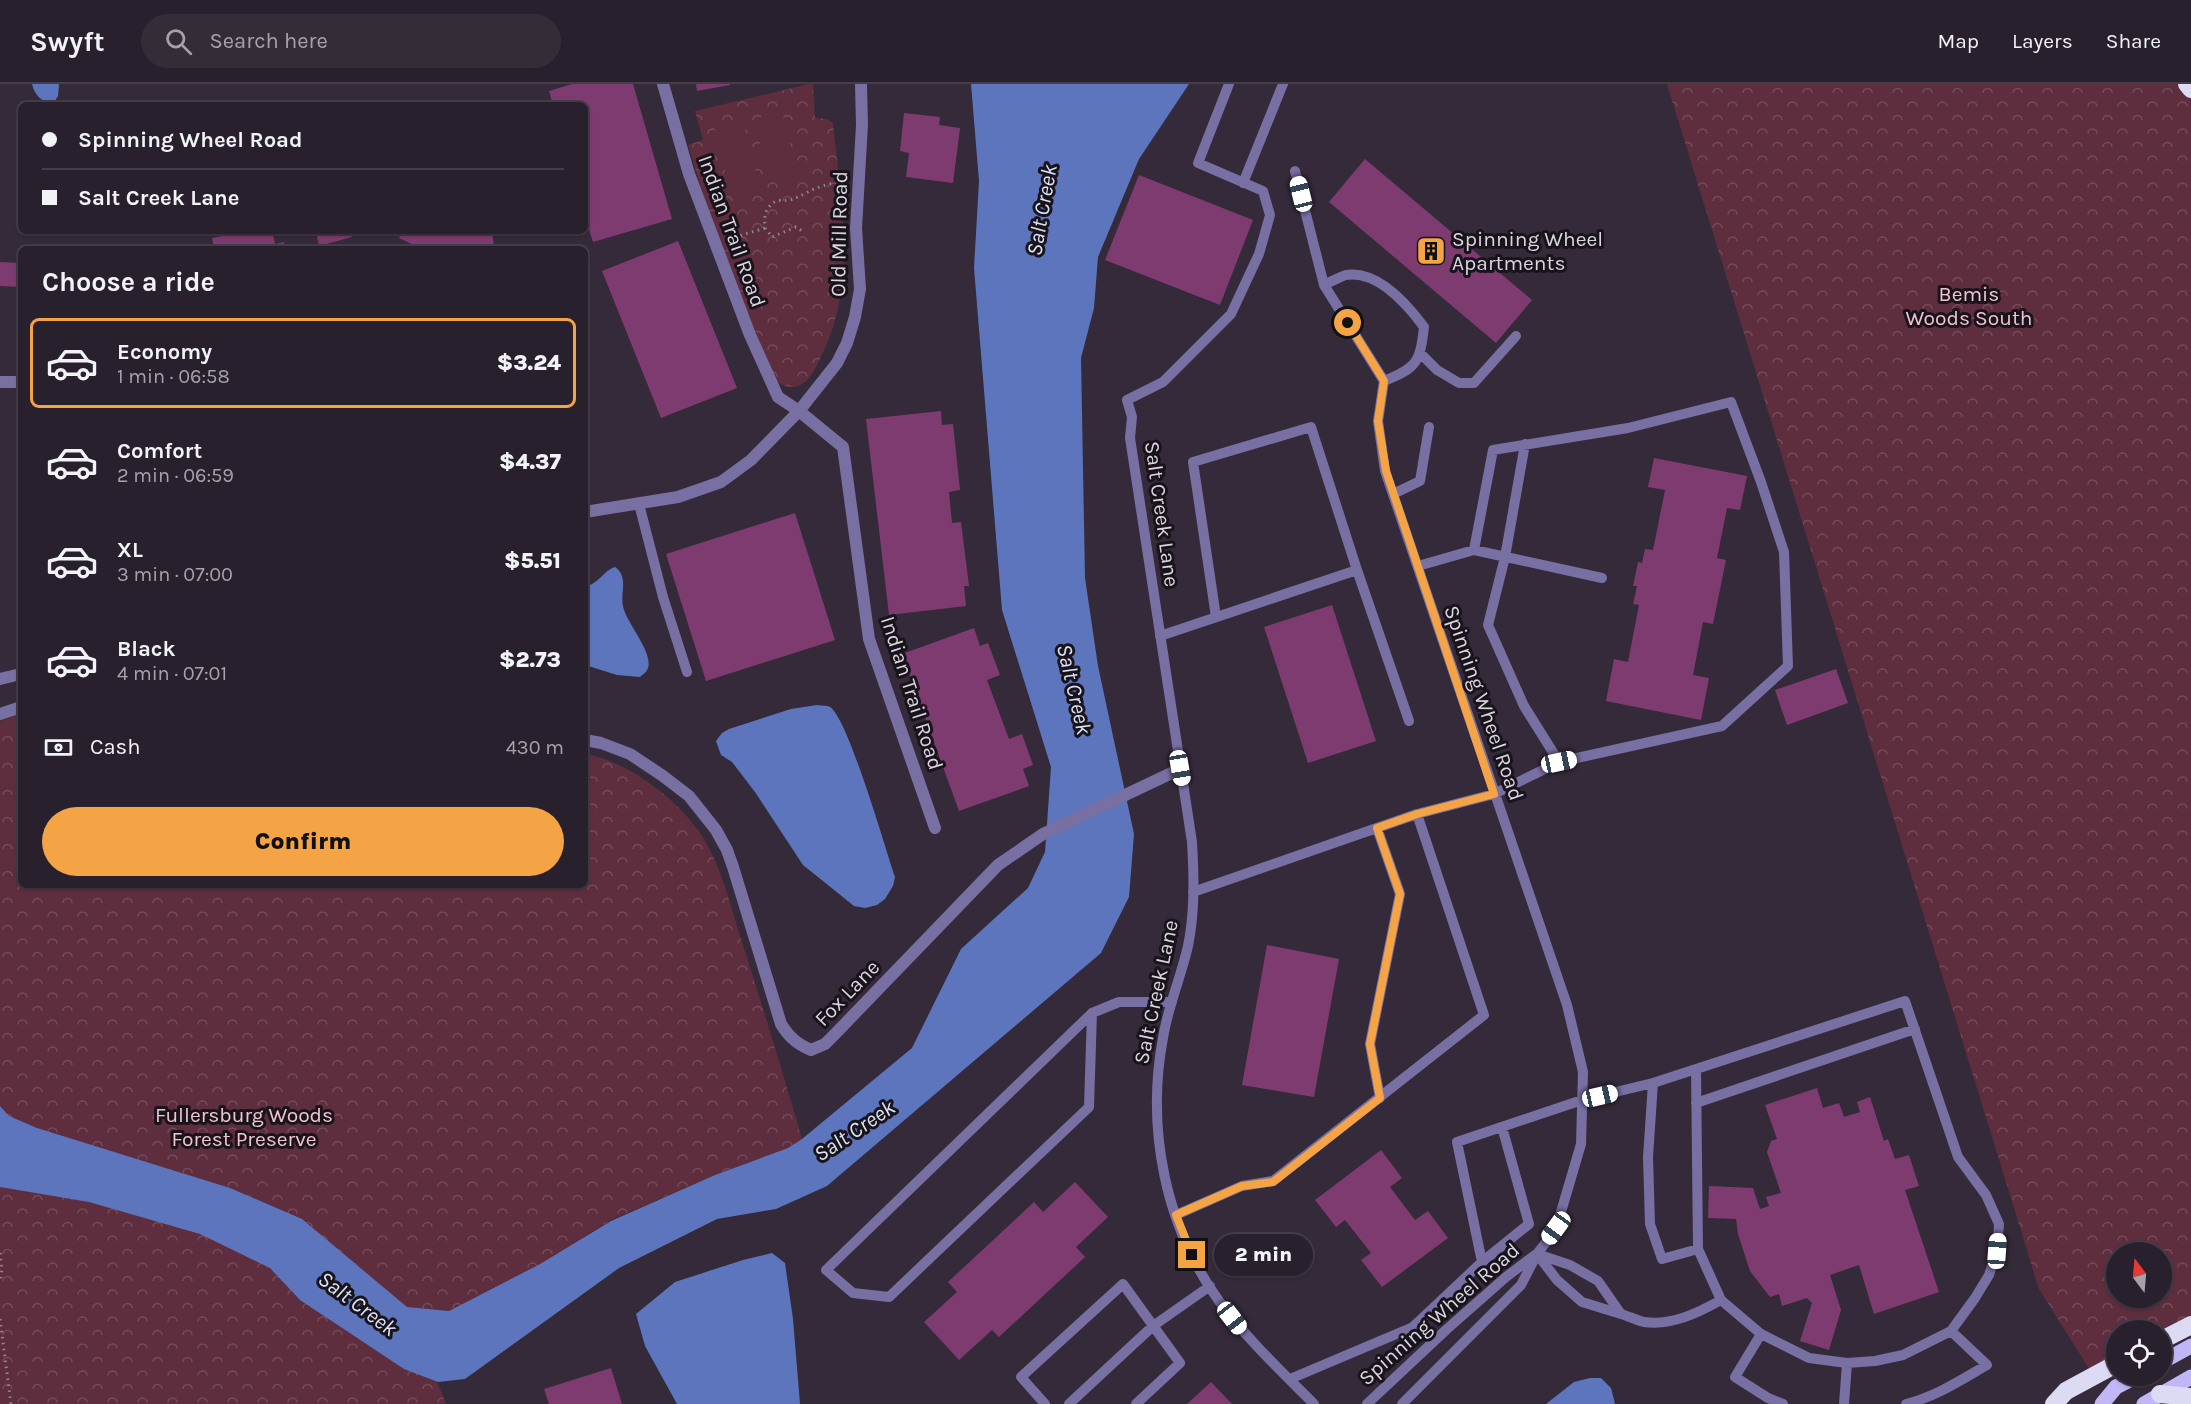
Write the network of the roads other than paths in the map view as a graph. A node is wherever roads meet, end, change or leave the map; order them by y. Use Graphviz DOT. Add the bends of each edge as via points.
graph roads {
  1 [pos="663,84"];
  2 [pos="861,84"];
  3 [pos="1229,84"];
  4 [pos="1282,84"];
  5 [pos="2187,84"];
  6 [pos="2191,89"];
  7 [pos="1295,171"];
  8 [pos="1244,183"];
  9 [pos="1324,285"];
  10 [pos="1516,336"];
  11 [pos="1421,354"];
  12 [pos="1384,381"];
  13 [pos="0,382"];
  14 [pos="18,382"];
  15 [pos="799,411"];
  16 [pos="1429,427"];
  17 [pos="1526,444"];
  18 [pos="1393,494"];
  19 [pos="639,504"];
  20 [pos="588,512"];
  21 [pos="1474,550"];
  22 [pos="1505,557"];
  23 [pos="1418,566"];
  24 [pos="1357,570"];
  25 [pos="1602,578"];
  26 [pos="1216,617"];
  27 [pos="1160,636"];
  28 [pos="687,672"];
  29 [pos="18,675"];
  30 [pos="0,679"];
  31 [pos="18,708"];
  32 [pos="0,714"];
  33 [pos="1409,721"];
  34 [pos="588,741"];
  35 [pos="1559,762"];
  36 [pos="1180,768"];
  37 [pos="1494,794"];
  38 [pos="1417,814"];
  39 [pos="935,828"];
  40 [pos="1377,828"];
  41 [pos="1193,892"];
  42 [pos="1172,1002"];
  43 [pos="1092,1013"];
  44 [pos="1915,1029"];
  45 [pos="1696,1069"];
  46 [pos="1653,1083"];
  47 [pos="1380,1098"];
  48 [pos="1582,1100"];
  49 [pos="1696,1103"];
  50 [pos="1502,1127"];
  51 [pos="1176,1215"];
  52 [pos="1698,1249"];
  53 [pos="1537,1254"];
  54 [pos="1482,1262"];
  55 [pos="1210,1286"];
  56 [pos="1721,1300"];
  57 [pos="1621,1314"];
  58 [pos="2191,1325"];
  59 [pos="1153,1326"];
  60 [pos="1951,1331"];
  61 [pos="1761,1334"];
  62 [pos="2172,1335"];
  63 [pos="2191,1346"];
  64 [pos="2172,1356"];
  65 [pos="1847,1363"];
  66 [pos="2106,1369"];
  67 [pos="2191,1377"];
  68 [pos="1290,1379"];
  69 [pos="2118,1386"];
  70 [pos="2160,1394"];
  71 [pos="2191,1397"];
  72 [pos="1045,1404"];
  73 [pos="1069,1404"];
  74 [pos="1136,1404"];
  75 [pos="1314,1404"];
  76 [pos="1367,1404"];
  77 [pos="1402,1404"];
  78 [pos="1783,1404"];
  79 [pos="1844,1404"];
  80 [pos="1906,1404"];
  81 [pos="2054,1404"];
  82 [pos="2102,1404"];
  83 [pos="2144,1404"];
  1 -- 15 [label="street, Indian Trail Road" via="689,174 750,335 777,397"];
  2 -- 15 [label="street, Old Mill Road" via="856,228 860,289 855,317 837,363"];
  3 -- 8 [label="lane" via="1198,163"];
  4 -- 8 [label="lane"];
  5 -- 6 [label="highway"];
  7 -- 9 [label="lane"];
  8 -- 27 [label="lane, Salt Creek Lane" via="1263,191 1270,215 1259,254 1231,314 1163,382 1127,400"];
  9 -- 11 [label="lane" via="1345,276 1366,276 1385,288 1424,327"];
  9 -- 12 [label="lane"];
  10 -- 11 [label="lane" via="1474,383 1459,383 1437,370"];
  11 -- 12 [label="lane" via="1405,373"];
  12 -- 18 [label="lane, Spinning Wheel Road" via="1378,421"];
  13 -- 14 [label="street"];
  15 -- 19 [label="street, Old Mill Road" via="751,460 721,482 678,497"];
  15 -- 39 [label="street, Indian Trail Road" via="843,447 869,639"];
  16 -- 18 [label="lane" via="1420,481"];
  17 -- 21 [label="lane" via="1493,450"];
  17 -- 22 [label="lane"];
  17 -- 35 [label="lane" via="1628,428 1731,402 1784,552 1788,666 1722,726"];
  18 -- 23 [label="lane, Spinning Wheel Road"];
  19 -- 20 [label="street, Old Mill Road"];
  19 -- 28 [label="lane"];
  21 -- 22 [label="lane"];
  21 -- 23 [label="lane"];
  22 -- 25 [label="lane"];
  22 -- 35 [label="lane" via="1488,625 1524,706"];
  23 -- 37 [label="lane, Spinning Wheel Road"];
  24 -- 26 [label="lane"];
  24 -- 26 [label="lane" via="1311,427 1193,462"];
  24 -- 33 [label="lane"];
  26 -- 27 [label="lane"];
  27 -- 36 [label="lane, Salt Creek Lane"];
  29 -- 30 [label="street"];
  31 -- 32 [label="street"];
  34 -- 36 [label="street, Fox Lane" via="630,754 689,796 704,813 730,858 781,1024 789,1037 811,1050 825,1044 998,865 1042,834"];
  35 -- 37 [label="lane"];
  36 -- 41 [label="lane, Salt Creek Lane" via="1192,842"];
  37 -- 38 [label="lane"];
  37 -- 48 [label="lane, Spinning Wheel Road" via="1567,1005 1583,1072"];
  38 -- 40 [label="lane"];
  38 -- 47 [label="lane" via="1484,1016"];
  40 -- 41 [label="lane"];
  40 -- 47 [label="lane" via="1400,894 1370,1044"];
  41 -- 42 [label="lane, Salt Creek Lane" via="1188,945"];
  42 -- 43 [label="lane" via="1119,1002"];
  42 -- 51 [label="lane, Salt Creek Lane" via="1156,1096 1159,1143"];
  43 -- 43 [label="lane" via="1084,1022 826,1270 853,1293 889,1297 1089,1107"];
  44 -- 45 [label="lane" via="1905,1000"];
  44 -- 49 [label="lane"];
  44 -- 60 [label="lane" via="1958,1157 1986,1195 1999,1224 1997,1251 1989,1275"];
  45 -- 46 [label="lane"];
  45 -- 49 [label="lane"];
  46 -- 48 [label="lane"];
  46 -- 52 [label="lane" via="1647,1157 1650,1224 1662,1259"];
  47 -- 51 [label="lane" via="1273,1182 1242,1186"];
  48 -- 50 [label="lane"];
  48 -- 53 [label="lane, Spinning Wheel Road" via="1581,1144 1556,1228"];
  49 -- 52 [label="lane"];
  50 -- 54 [label="lane" via="1529,1224"];
  50 -- 54 [label="lane" via="1457,1142"];
  51 -- 55 [label="lane, Salt Creek Lane" via="1185,1241"];
  52 -- 56 [label="lane"];
  53 -- 57 [label="lane" via="1557,1280 1582,1302"];
  53 -- 57 [label="lane" via="1570,1265 1598,1281"];
  53 -- 76 [label="lane, Spinning Wheel Road" via="1446,1329"];
  53 -- 77 [label="lane, Spinning Wheel Road" via="1521,1285"];
  54 -- 68 [label="lane" via="1413,1327"];
  55 -- 59 [label="lane"];
  55 -- 68 [label="lane, Salt Creek Lane" via="1247,1336"];
  56 -- 57 [label="lane" via="1669,1322 1644,1322"];
  56 -- 61 [label="lane"];
  58 -- 62 [label="highway"];
  59 -- 72 [label="lane" via="1123,1284 1021,1377"];
  59 -- 73 [label="lane"];
  59 -- 74 [label="lane" via="1180,1363"];
  60 -- 65 [label="lane" via="1904,1355"];
  60 -- 80 [label="lane" via="1987,1365 1951,1386"];
  61 -- 65 [label="lane" via="1809,1358"];
  61 -- 78 [label="lane" via="1735,1377"];
  63 -- 64 [label="main road"];
  65 -- 79 [label="lane"];
  66 -- 81 [label="highway" via="2066,1391"];
  67 -- 70 [label="main road"];
  68 -- 75 [label="lane, Salt Creek Lane"];
  69 -- 82 [label="main road"];
  70 -- 71 [label="highway"];
  70 -- 83 [label="main road"];
}
